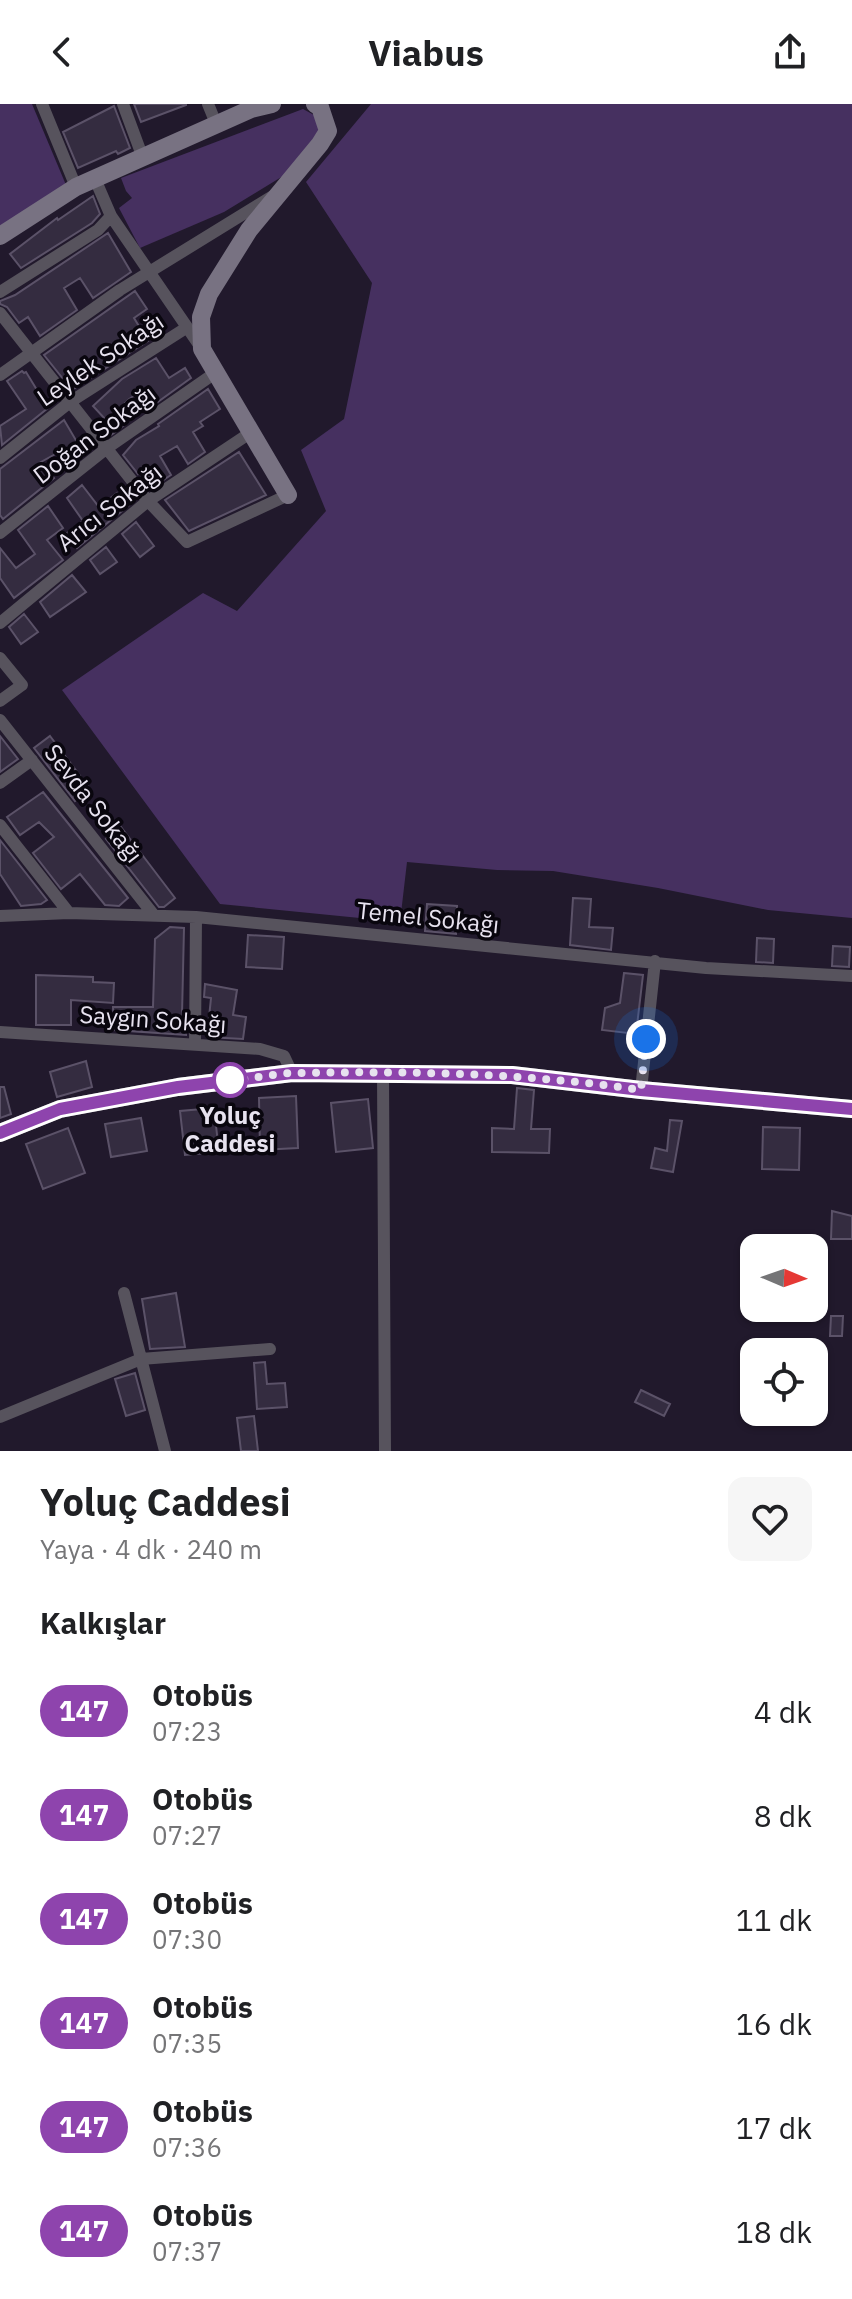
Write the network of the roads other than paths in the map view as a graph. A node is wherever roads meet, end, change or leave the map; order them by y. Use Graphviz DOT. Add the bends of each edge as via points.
graph roads {
  1 [pos="42,104"];
  2 [pos="123,104"];
  3 [pos="208,104"];
  4 [pos="272,104"];
  5 [pos="315,104"];
  6 [pos="217,126"];
  7 [pos="143,158"];
  8 [pos="95,179"];
  9 [pos="76,187"];
  10 [pos="278,193"];
  11 [pos="111,216"];
  12 [pos="0,236"];
  13 [pos="150,272"];
  14 [pos="0,292"];
  15 [pos="0,313"];
  16 [pos="186,328"];
  17 [pos="202,349"];
  18 [pos="30,352"];
  19 [pos="215,373"];
  20 [pos="0,375"];
  21 [pos="70,402"];
  22 [pos="250,433"];
  23 [pos="107,448"];
  24 [pos="0,458"];
  25 [pos="288,495"];
  26 [pos="148,501"];
  27 [pos="0,533"];
  28 [pos="0,623"];
  29 [pos="0,658"];
  30 [pos="0,701"];
  31 [pos="0,720"];
  32 [pos="32,760"];
  33 [pos="0,783"];
  34 [pos="0,825"];
  35 [pos="69,913"];
  36 [pos="153,914"];
  37 [pos="0,916"];
  38 [pos="196,917"];
  39 [pos="655,961"];
  40 [pos="852,976"];
  41 [pos="0,1032"];
  42 [pos="195,1044"];
  43 [pos="292,1073"];
  44 [pos="383,1073"];
  45 [pos="641,1090"];
  46 [pos="852,1109"];
  47 [pos="0,1133"];
  48 [pos="124,1293"];
  49 [pos="270,1349"];
  50 [pos="141,1359"];
  51 [pos="0,1417"];
  52 [pos="165,1451"];
  53 [pos="385,1451"];
  1 -- 9 [label="street"];
  2 -- 7 [label="street"];
  3 -- 6 [label="street"];
  4 -- 6 [label="street"];
  5 -- 10 [label="street" via="328,131"];
  6 -- 7 [label="street"];
  7 -- 8 [label="street"];
  8 -- 9 [label="street"];
  8 -- 11 [label="street"];
  9 -- 12 [label="street"];
  10 -- 13 [label="street"];
  10 -- 17 [label="street" via="209,294 201,317"];
  11 -- 13 [label="street"];
  11 -- 14 [label="street" via="98,230"];
  13 -- 16 [label="street"];
  13 -- 18 [label="street"];
  15 -- 18 [label="street"];
  16 -- 17 [label="street"];
  16 -- 21 [label="street, Leylek Sokağı"];
  17 -- 19 [label="street"];
  18 -- 20 [label="street"];
  18 -- 21 [label="street"];
  19 -- 22 [label="street"];
  19 -- 23 [label="street, Doğan Sokağı"];
  21 -- 23 [label="street"];
  21 -- 24 [label="street, Leylek Sokağı"];
  22 -- 25 [label="street"];
  22 -- 26 [label="street, Arıcı Sokağı"];
  23 -- 26 [label="street"];
  23 -- 27 [label="street, Doğan Sokağı"];
  25 -- 26 [label="street" via="187,542"];
  26 -- 28 [label="street, Arıcı Sokağı"];
  29 -- 30 [label="street" via="22,685"];
  31 -- 32 [label="street, Sevda Sokağı"];
  32 -- 33 [label="street"];
  32 -- 36 [label="street, Sevda Sokağı"];
  34 -- 35 [label="street"];
  35 -- 36 [label="street, Temel Sokağı"];
  35 -- 37 [label="street, Temel Sokağı"];
  36 -- 38 [label="street, Temel Sokağı"];
  38 -- 39 [label="street, Temel Sokağı"];
  38 -- 42 [label="street"];
  39 -- 40 [label="street, Temel Sokağı"];
  39 -- 45 [label="street"];
  41 -- 42 [label="street, Saygın Sokağı"];
  42 -- 43 [label="street, Saygın Sokağı" via="284,1056"];
  43 -- 44 [label="street"];
  43 -- 47 [label="street" via="60,1109"];
  44 -- 45 [label="street" via="512,1075"];
  44 -- 53 [label="street"];
  45 -- 46 [label="street"];
  48 -- 50 [label="street"];
  49 -- 50 [label="street"];
  50 -- 51 [label="street"];
  50 -- 52 [label="street"];
}
